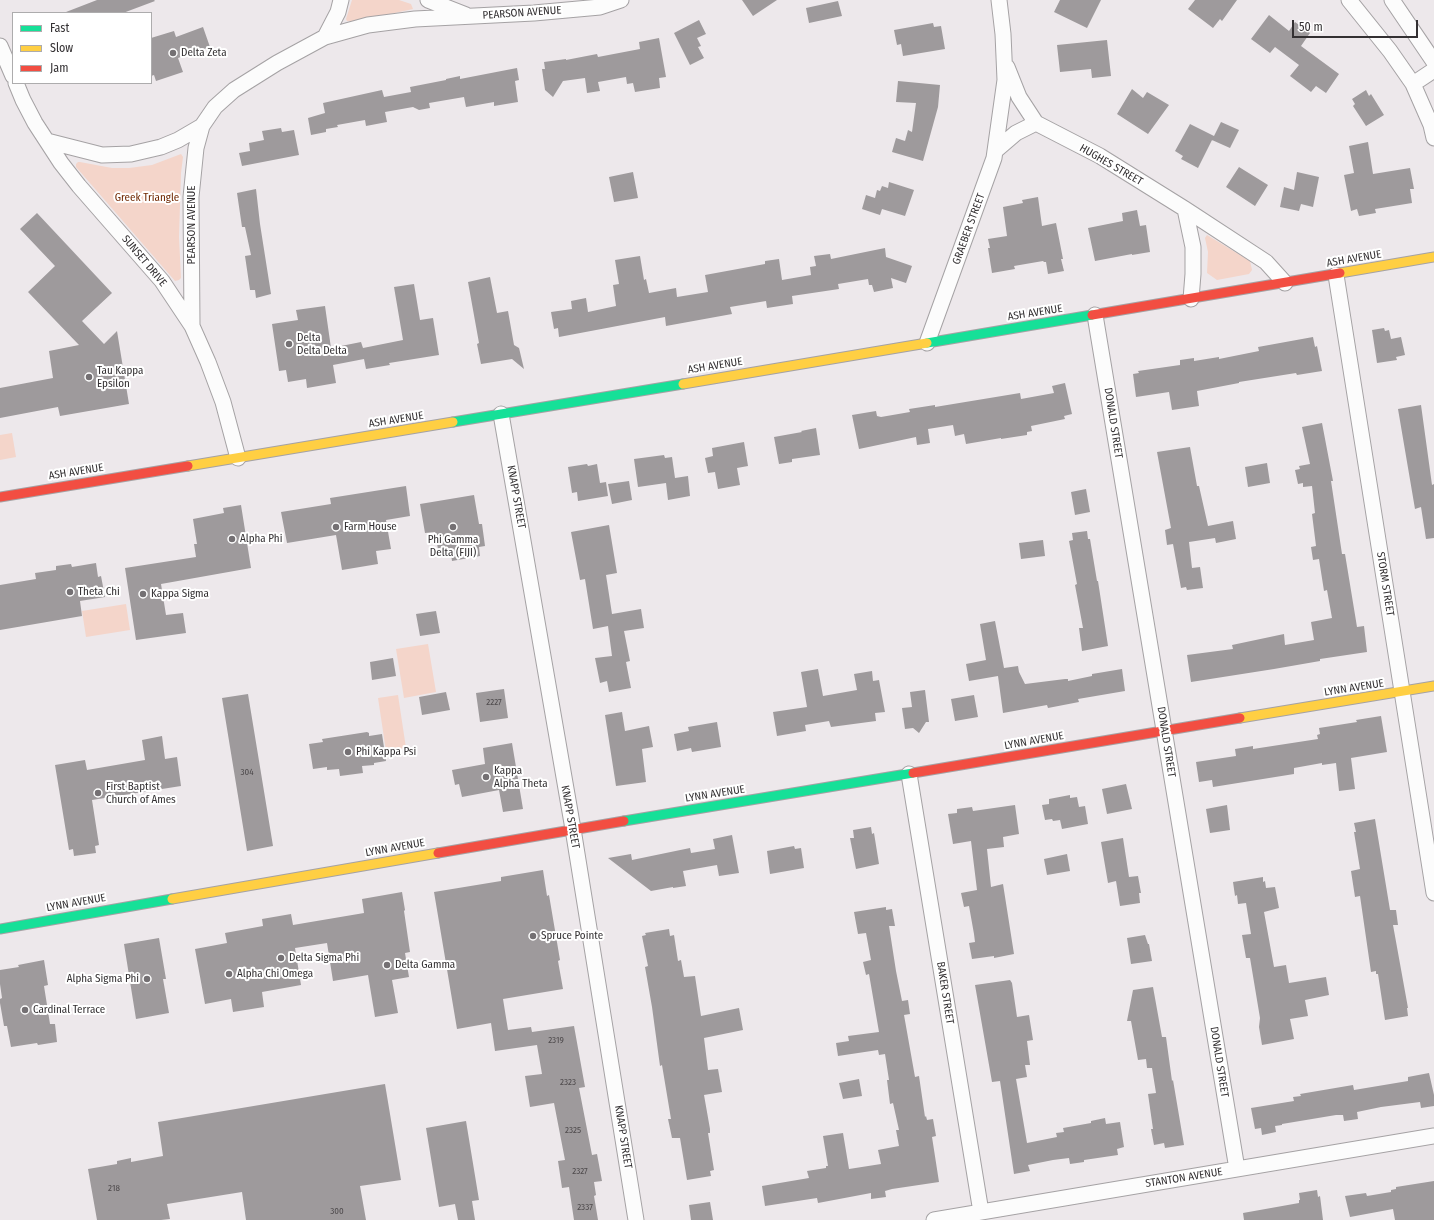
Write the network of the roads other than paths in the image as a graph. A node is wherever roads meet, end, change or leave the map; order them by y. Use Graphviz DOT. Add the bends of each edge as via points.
graph roads {
  1 [pos="341,0"];
  2 [pos="428,0"];
  3 [pos="621,0"];
  4 [pos="999,0"];
  5 [pos="1349,0"];
  6 [pos="1392,0"];
  7 [pos="470,17"];
  8 [pos="325,37"];
  9 [pos="0,46"];
  10 [pos="1004,60"];
  11 [pos="1434,62"];
  12 [pos="1434,70"];
  13 [pos="12,74"];
  14 [pos="16,84"];
  15 [pos="1413,84"];
  16 [pos="1036,123"];
  17 [pos="202,126"];
  18 [pos="1434,138"];
  19 [pos="47,141"];
  20 [pos="995,151"];
  21 [pos="1185,209"];
  22 [pos="1434,258"];
  23 [pos="1336,275"];
  24 [pos="1285,283"];
  25 [pos="1190,299"];
  26 [pos="1095,315"];
  27 [pos="192,326"];
  28 [pos="927,343"];
  29 [pos="501,414"];
  30 [pos="238,458"];
  31 [pos="0,497"];
  32 [pos="1434,686"];
  33 [pos="1402,692"];
  34 [pos="1164,731"];
  35 [pos="909,774"];
  36 [pos="573,829"];
  37 [pos="1434,893"];
  38 [pos="0,929"];
  39 [pos="1434,1136"];
  40 [pos="1237,1170"];
  41 [pos="981,1212"];
  42 [pos="636,1220"];
  43 [pos="934,1220"];
  1 -- 8 [label="street" via="338,12"];
  2 -- 7 [label="street, PEARSON AVENUE"];
  3 -- 7 [label="street, PEARSON AVENUE" via="600,7"];
  4 -- 10 [label="street"];
  5 -- 15 [label="street"];
  6 -- 11 [label="street"];
  7 -- 8 [label="street, PEARSON AVENUE" via="415,19 368,25"];
  8 -- 17 [label="street, PEARSON AVENUE" via="277,62 230,93 215,107"];
  9 -- 13 [label="street"];
  10 -- 16 [label="street" via="1019,97"];
  10 -- 20 [label="street, GRAEBER STREET"];
  12 -- 15 [label="street"];
  14 -- 19 [label="street, SUNSET DRIVE"];
  15 -- 18 [label="street"];
  16 -- 20 [label="street" via="1016,133"];
  16 -- 21 [label="street, HUGHES STREET" via="1100,156"];
  17 -- 19 [label="street, PEARSON AVENUE" via="161,147 131,154 102,155"];
  17 -- 27 [label="street, PEARSON AVENUE" via="196,148 191,198"];
  19 -- 27 [label="street, SUNSET DRIVE" via="79,186 162,281"];
  20 -- 28 [label="street, GRAEBER STREET"];
  21 -- 24 [label="street, HUGHES STREET" via="1266,262"];
  21 -- 25 [label="street" via="1193,247"];
  22 -- 23 [label="street, ASH AVENUE"];
  23 -- 24 [label="street, ASH AVENUE"];
  23 -- 33 [label="street, STORM STREET"];
  24 -- 25 [label="street, ASH AVENUE"];
  25 -- 26 [label="street, ASH AVENUE"];
  26 -- 28 [label="street, ASH AVENUE"];
  26 -- 34 [label="street, DONALD STREET"];
  27 -- 30 [label="street, SUNSET DRIVE" via="224,406"];
  28 -- 29 [label="street, ASH AVENUE"];
  29 -- 30 [label="street, ASH AVENUE"];
  29 -- 36 [label="street, KNAPP STREET"];
  30 -- 31 [label="street, ASH AVENUE"];
  32 -- 33 [label="street, LYNN AVENUE"];
  33 -- 34 [label="street, LYNN AVENUE"];
  33 -- 37 [label="street, STORM STREET"];
  34 -- 35 [label="street, LYNN AVENUE"];
  34 -- 40 [label="street, DONALD STREET"];
  35 -- 36 [label="street, LYNN AVENUE"];
  35 -- 41 [label="street, BAKER STREET"];
  36 -- 38 [label="street, LYNN AVENUE"];
  36 -- 42 [label="street, KNAPP STREET"];
  39 -- 40 [label="street, STANTON AVENUE"];
  40 -- 41 [label="street, STANTON AVENUE"];
  41 -- 43 [label="street, STANTON AVENUE"];
}
